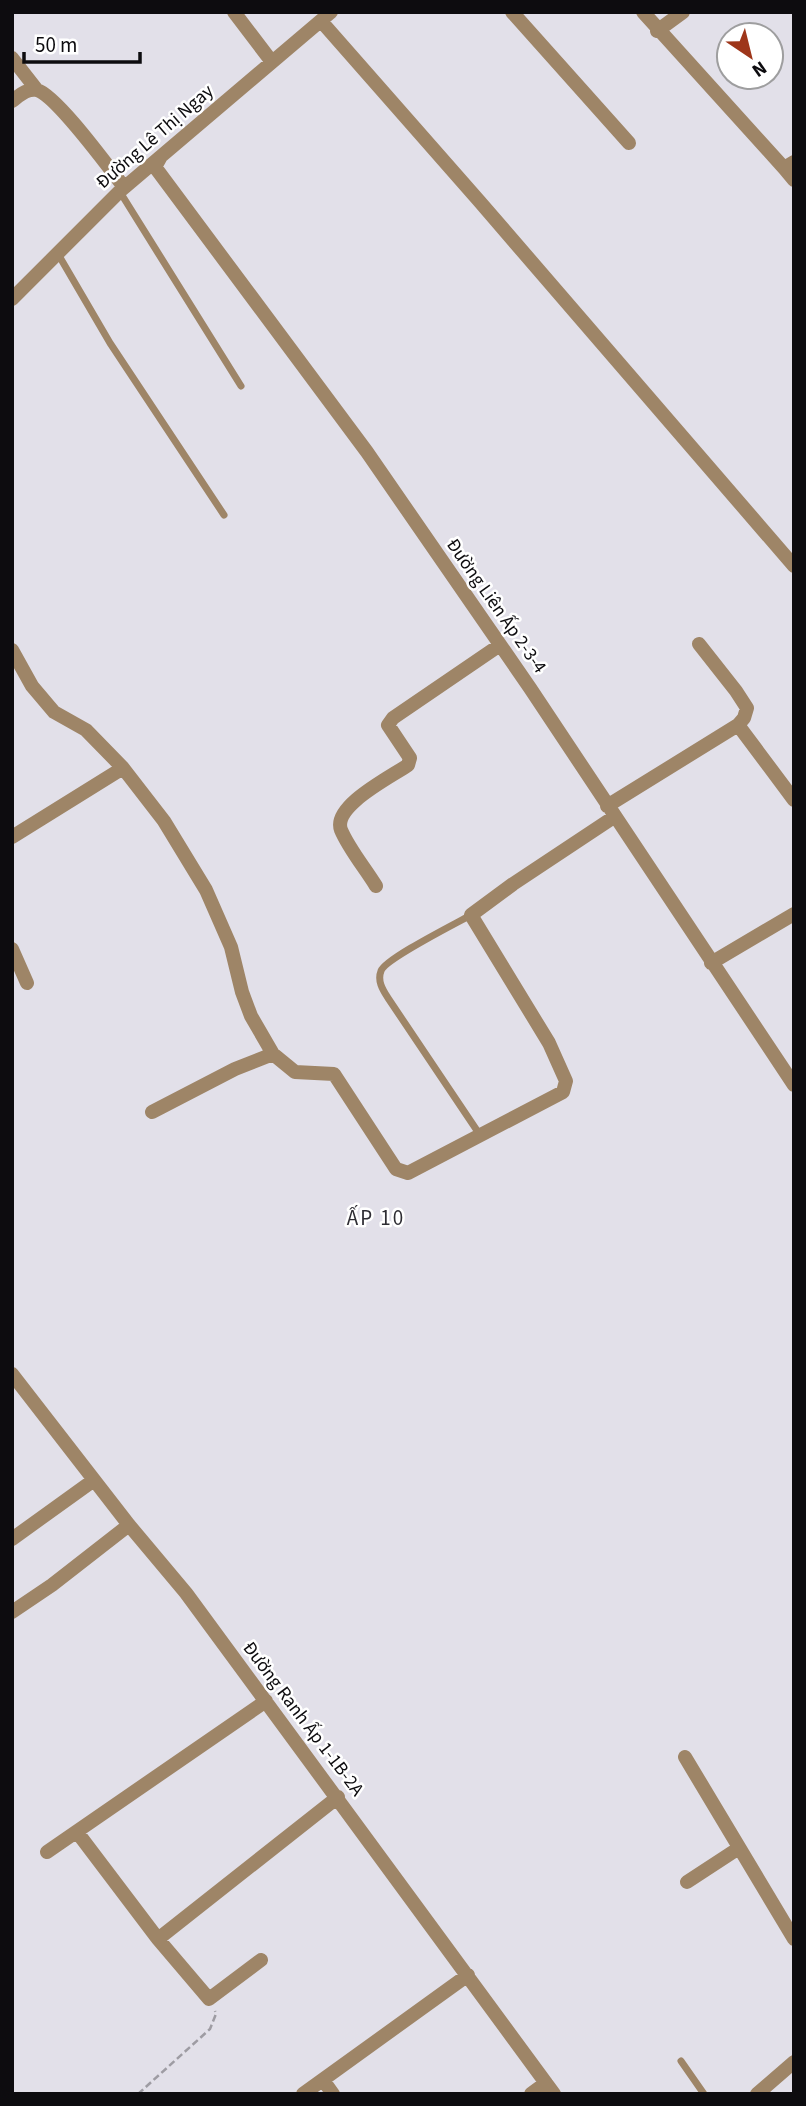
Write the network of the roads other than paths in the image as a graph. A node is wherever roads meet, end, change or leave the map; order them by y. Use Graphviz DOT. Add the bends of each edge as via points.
graph roads {
  1 [pos="234,12"];
  2 [pos="512,12"];
  3 [pos="643,12"];
  4 [pos="682,12"];
  5 [pos="326,17"];
  6 [pos="657,31"];
  7 [pos="12,58"];
  8 [pos="272,62"];
  9 [pos="37,90"];
  10 [pos="12,100"];
  11 [pos="629,143"];
  12 [pos="160,158"];
  13 [pos="789,165"];
  14 [pos="794,180"];
  15 [pos="122,189"];
  16 [pos="58,254"];
  17 [pos="12,299"];
  18 [pos="241,386"];
  19 [pos="224,515"];
  20 [pos="794,566"];
  21 [pos="699,644"];
  22 [pos="500,645"];
  23 [pos="12,650"];
  24 [pos="738,725"];
  25 [pos="123,768"];
  26 [pos="794,800"];
  27 [pos="610,811"];
  28 [pos="12,838"];
  29 [pos="376,886"];
  30 [pos="794,914"];
  31 [pos="471,915"];
  32 [pos="12,949"];
  33 [pos="711,962"];
  34 [pos="27,983"];
  35 [pos="273,1054"];
  36 [pos="792,1080"];
  37 [pos="152,1112"];
  38 [pos="480,1135"];
  39 [pos="12,1374"];
  40 [pos="94,1480"];
  41 [pos="129,1525"];
  42 [pos="12,1539"];
  43 [pos="12,1612"];
  44 [pos="266,1700"];
  45 [pos="685,1757"];
  46 [pos="338,1797"];
  47 [pos="76,1832"];
  48 [pos="739,1848"];
  49 [pos="47,1852"];
  50 [pos="687,1882"];
  51 [pos="158,1939"];
  52 [pos="794,1939"];
  53 [pos="261,1960"];
  54 [pos="468,1975"];
  55 [pos="681,2061"];
  56 [pos="794,2062"];
  57 [pos="323,2080"];
  58 [pos="550,2088"];
  59 [pos="303,2094"];
  60 [pos="333,2094"];
  61 [pos="531,2094"];
  62 [pos="704,2094"];
  63 [pos="757,2094"];
  1 -- 8 [label="street"];
  2 -- 11 [label="street"];
  3 -- 6 [label="street"];
  4 -- 6 [label="street"];
  5 -- 8 [label="street, Đường Lê Thị Ngay"];
  5 -- 20 [label="street"];
  6 -- 13 [label="street"];
  7 -- 9 [label="street"];
  8 -- 12 [label="street, Đường Lê Thị Ngay"];
  9 -- 10 [label="street" via="27,90"];
  9 -- 15 [label="street" via="54,102"];
  12 -- 15 [label="street, Đường Lê Thị Ngay"];
  12 -- 22 [label="street, Đường Liên Ấp 2-3-4" via="155,167 367,452"];
  13 -- 14 [label="street"];
  15 -- 16 [label="street, Đường Lê Thị Ngay"];
  15 -- 18 [label="lane"];
  16 -- 17 [label="street, Đường Lê Thị Ngay"];
  16 -- 19 [label="lane" via="110,343"];
  21 -- 24 [label="street" via="747,708"];
  22 -- 27 [label="street, Đường Liên Ấp 2-3-4"];
  22 -- 29 [label="street" via="393,718 388,724 410,758 408,765 351,803 340,816 340,828"];
  23 -- 25 [label="street" via="32,686 54,712 86,730"];
  24 -- 26 [label="street"];
  24 -- 27 [label="street"];
  25 -- 28 [label="street"];
  25 -- 35 [label="street" via="164,821 206,890 231,947 251,1016"];
  27 -- 31 [label="street"];
  27 -- 33 [label="street, Đường Liên Ấp 2-3-4"];
  30 -- 33 [label="street"];
  31 -- 38 [label="street" via="550,1043 566,1082 556,1097"];
  31 -- 38 [label="lane" via="401,952 382,967 380,979 388,998"];
  32 -- 34 [label="street"];
  33 -- 36 [label="street, Đường Liên Ấp 2-3-4"];
  35 -- 37 [label="street"];
  35 -- 38 [label="street" via="295,1072 334,1074 396,1169 408,1173"];
  39 -- 40 [label="street, Đường Ranh Ấp 1-1B-2A"];
  40 -- 41 [label="street, Đường Ranh Ấp 1-1B-2A"];
  40 -- 42 [label="street"];
  41 -- 43 [label="street"];
  41 -- 44 [label="street, Đường Ranh Ấp 1-1B-2A"];
  44 -- 46 [label="street, Đường Ranh Ấp 1-1B-2A"];
  44 -- 47 [label="street"];
  45 -- 48 [label="street"];
  46 -- 51 [label="street"];
  46 -- 54 [label="street, Đường Ranh Ấp 1-1B-2A"];
  47 -- 49 [label="street"];
  47 -- 51 [label="street"];
  48 -- 50 [label="street"];
  48 -- 52 [label="street"];
  51 -- 53 [label="street" via="209,1998"];
  54 -- 57 [label="street"];
  54 -- 58 [label="street, Đường Ranh Ấp 1-1B-2A"];
  55 -- 62 [label="lane"];
  56 -- 63 [label="street"];
  57 -- 59 [label="street"];
  57 -- 60 [label="street"];
  58 -- 61 [label="street"];
}
